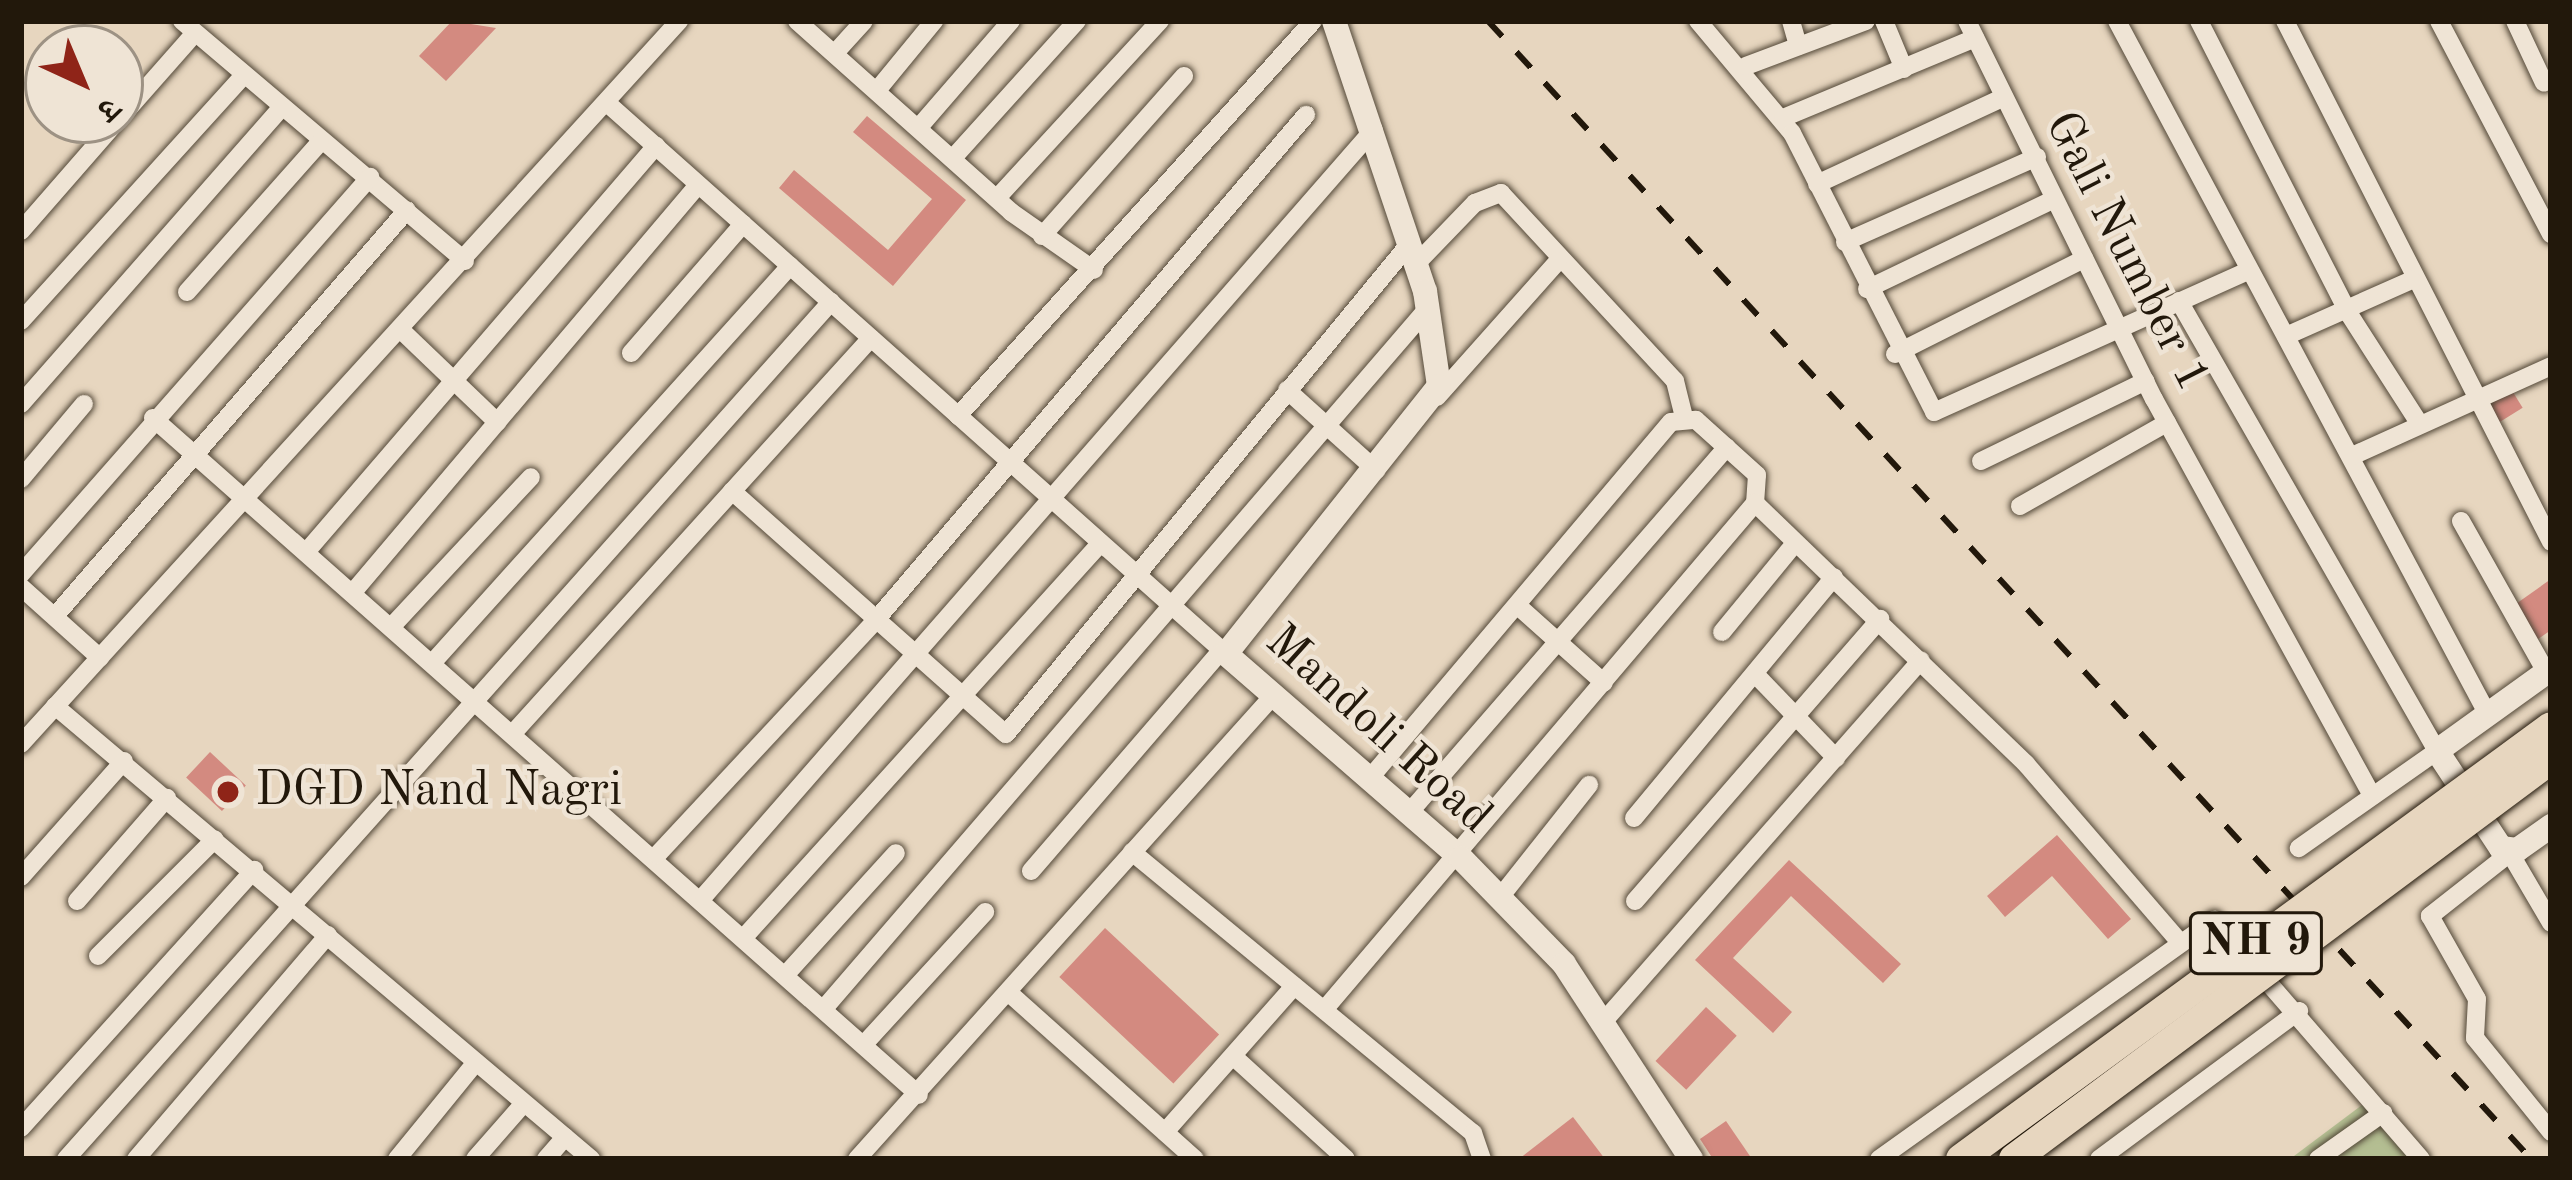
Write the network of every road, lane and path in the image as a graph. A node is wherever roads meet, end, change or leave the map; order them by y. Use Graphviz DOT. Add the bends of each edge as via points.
graph roads {
  1 [pos="679,21"];
  2 [pos="797,21"];
  3 [pos="864,21"];
  4 [pos="934,21"];
  5 [pos="1011,21"];
  6 [pos="1077,21"];
  7 [pos="1160,21"];
  8 [pos="1313,21"];
  9 [pos="1334,21"];
  10 [pos="1791,21"];
  11 [pos="1866,21"];
  12 [pos="1884,21"];
  13 [pos="2117,21"];
  14 [pos="2199,21"];
  15 [pos="2285,21"];
  16 [pos="2439,21"];
  17 [pos="2515,21"];
  18 [pos="1704,24"];
  19 [pos="188,27"];
  20 [pos="1971,29"];
  21 [pos="1798,46"];
  22 [pos="835,53"];
  23 [pos="1746,66"];
  24 [pos="1904,69"];
  25 [pos="1184,76"];
  26 [pos="241,78"];
  27 [pos="2544,83"];
  28 [pos="144,86"];
  29 [pos="879,88"];
  30 [pos="2004,97"];
  31 [pos="607,103"];
  32 [pos="280,109"];
  33 [pos="1306,115"];
  34 [pos="1784,118"];
  35 [pos="920,126"];
  36 [pos="1374,129"];
  37 [pos="320,142"];
  38 [pos="97,144"];
  39 [pos="656,146"];
  40 [pos="2037,157"];
  41 [pos="953,158"];
  42 [pos="370,177"];
  43 [pos="698,184"];
  44 [pos="1817,184"];
  45 [pos="998,199"];
  46 [pos="2053,200"];
  47 [pos="407,210"];
  48 [pos="743,224"];
  49 [pos="21,231"];
  50 [pos="2551,234"];
  51 [pos="1042,236"];
  52 [pos="1845,242"];
  53 [pos="1413,253"];
  54 [pos="2084,259"];
  55 [pos="465,261"];
  56 [pos="1558,261"];
  57 [pos="790,266"];
  58 [pos="1094,270"];
  59 [pos="2248,272"];
  60 [pos="2412,280"];
  61 [pos="1867,289"];
  62 [pos="187,292"];
  63 [pos="2179,301"];
  64 [pos="831,302"];
  65 [pos="1429,308"];
  66 [pos="2349,314"];
  67 [pos="21,321"];
  68 [pos="2122,327"];
  69 [pos="401,331"];
  70 [pos="2286,336"];
  71 [pos="871,338"];
  72 [pos="631,353"];
  73 [pos="1895,354"];
  74 [pos="2551,366"];
  75 [pos="2146,381"];
  76 [pos="454,382"];
  77 [pos="1287,390"];
  78 [pos="2477,398"];
  79 [pos="21,404"];
  80 [pos="84,404"];
  81 [pos="1432,404"];
  82 [pos="958,416"];
  83 [pos="153,418"];
  84 [pos="1684,418"];
  85 [pos="497,422"];
  86 [pos="2168,423"];
  87 [pos="2419,423"];
  88 [pos="1326,426"];
  89 [pos="1727,447"];
  90 [pos="2352,456"];
  91 [pos="198,458"];
  92 [pos="1981,461"];
  93 [pos="1011,464"];
  94 [pos="1376,470"];
  95 [pos="531,477"];
  96 [pos="21,478"];
  97 [pos="732,491"];
  98 [pos="248,500"];
  99 [pos="1047,500"];
  100 [pos="1755,502"];
  101 [pos="2020,506"];
  102 [pos="2461,521"];
  103 [pos="2551,542"];
  104 [pos="1795,543"];
  105 [pos="1098,546"];
  106 [pos="307,551"];
  107 [pos="21,574"];
  108 [pos="1834,577"];
  109 [pos="1138,580"];
  110 [pos="21,587"];
  111 [pos="354,592"];
  112 [pos="1518,606"];
  113 [pos="1177,612"];
  114 [pos="55,616"];
  115 [pos="1880,619"];
  116 [pos="875,621"];
  117 [pos="393,626"];
  118 [pos="1722,632"];
  119 [pos="1562,646"];
  120 [pos="1224,653"];
  121 [pos="916,657"];
  122 [pos="100,658"];
  123 [pos="1921,659"];
  124 [pos="434,661"];
  125 [pos="2549,671"];
  126 [pos="1757,676"];
  127 [pos="1604,683"];
  128 [pos="477,698"];
  129 [pos="962,698"];
  130 [pos="1271,698"];
  131 [pos="55,706"];
  132 [pos="1797,713"];
  133 [pos="2487,713"];
  134 [pos="2551,727"];
  135 [pos="515,731"];
  136 [pos="21,744"];
  137 [pos="2437,752"];
  138 [pos="1836,758"];
  139 [pos="2551,759"];
  140 [pos="124,760"];
  141 [pos="1370,778"];
  142 [pos="1589,785"];
  143 [pos="2372,796"];
  144 [pos="167,799"];
  145 [pos="1408,814"];
  146 [pos="1634,818"];
  147 [pos="2551,826"];
  148 [pos="214,839"];
  149 [pos="2299,848"];
  150 [pos="1132,852"];
  151 [pos="896,853"];
  152 [pos="2510,853"];
  153 [pos="657,854"];
  154 [pos="1461,858"];
  155 [pos="254,870"];
  156 [pos="1031,871"];
  157 [pos="21,877"];
  158 [pos="704,896"];
  159 [pos="1501,896"];
  160 [pos="1635,901"];
  161 [pos="77,902"];
  162 [pos="293,904"];
  163 [pos="985,912"];
  164 [pos="2551,923"];
  165 [pos="747,934"];
  166 [pos="328,935"];
  167 [pos="2176,939"];
  168 [pos="98,956"];
  169 [pos="789,971"];
  170 [pos="1294,986"];
  171 [pos="1008,992"];
  172 [pos="826,1005"];
  173 [pos="1324,1010"];
  174 [pos="2299,1011"];
  175 [pos="1604,1021"];
  176 [pos="867,1041"];
  177 [pos="1234,1057"];
  178 [pos="476,1062"];
  179 [pos="919,1096"];
  180 [pos="524,1103"];
  181 [pos="2383,1113"];
  182 [pos="21,1128"];
  183 [pos="1165,1132"];
  184 [pos="2551,1132"];
  185 [pos="565,1138"];
  186 [pos="66,1159"];
  187 [pos="136,1159"];
  188 [pos="397,1159"];
  189 [pos="475,1159"];
  190 [pos="546,1159"];
  191 [pos="591,1159"];
  192 [pos="857,1159"];
  193 [pos="1195,1159"];
  194 [pos="1346,1159"];
  195 [pos="1482,1159"];
  196 [pos="1691,1159"];
  197 [pos="1879,1159"];
  198 [pos="1961,1159"];
  199 [pos="2014,1159"];
  200 [pos="2099,1159"];
  201 [pos="2318,1159"];
  202 [pos="2421,1159"];
  1 -- 31 [label="street"];
  2 -- 22 [label="street"];
  3 -- 22 [label="street"];
  4 -- 29 [label="street"];
  5 -- 35 [label="street"];
  6 -- 41 [label="street"];
  7 -- 45 [label="street"];
  8 -- 58 [label="street"];
  9 -- 36 [label="street"];
  10 -- 21 [label="street"];
  11 -- 21 [label="street"];
  12 -- 24 [label="street"];
  13 -- 59 [label="street"];
  14 -- 66 [label="street"];
  15 -- 60 [label="street"];
  16 -- 50 [label="street"];
  17 -- 27 [label="street"];
  18 -- 23 [label="street"];
  19 -- 26 [label="street"];
  19 -- 28 [label="street"];
  20 -- 24 [label="street, Gali Number 1"];
  20 -- 30 [label="street, Gali Number 1"];
  21 -- 23 [label="street"];
  22 -- 29 [label="street"];
  23 -- 34 [label="street"];
  24 -- 34 [label="street, Gali Number 1"];
  25 -- 51 [label="street"];
  26 -- 32 [label="street"];
  26 -- 67 [label="street"];
  29 -- 35 [label="street"];
  30 -- 40 [label="street, Gali Number 1"];
  30 -- 44 [label="street"];
  31 -- 39 [label="street"];
  31 -- 55 [label="street"];
  32 -- 37 [label="street"];
  32 -- 79 [label="street"];
  33 -- 93 [label="street"];
  34 -- 44 [label="street"];
  35 -- 41 [label="street"];
  36 -- 53 [label="street"];
  36 -- 99 [label="street"];
  37 -- 42 [label="street"];
  37 -- 62 [label="street"];
  38 -- 49 [label="street"];
  39 -- 43 [label="street"];
  39 -- 76 [label="street"];
  40 -- 46 [label="street, Gali Number 1"];
  40 -- 52 [label="street"];
  41 -- 45 [label="street"];
  42 -- 47 [label="street"];
  42 -- 83 [label="street"];
  43 -- 48 [label="street"];
  43 -- 85 [label="street"];
  44 -- 52 [label="street"];
  45 -- 51 [label="street"];
  46 -- 54 [label="street, Gali Number 1"];
  46 -- 61 [label="street"];
  47 -- 55 [label="street"];
  47 -- 91 [label="street"];
  48 -- 57 [label="street"];
  48 -- 72 [label="street"];
  51 -- 58 [label="street"];
  52 -- 61 [label="street"];
  53 -- 56 [label="street" via="1490,192 1516,203"];
  53 -- 65 [label="street"];
  53 -- 77 [label="street"];
  54 -- 68 [label="street, Gali Number 1"];
  54 -- 73 [label="street"];
  55 -- 69 [label="street"];
  56 -- 81 [label="street"];
  56 -- 84 [label="street" via="1675,381"];
  57 -- 64 [label="street"];
  57 -- 124 [label="street"];
  58 -- 82 [label="street"];
  59 -- 63 [label="street"];
  59 -- 70 [label="street"];
  60 -- 66 [label="street"];
  60 -- 78 [label="street"];
  61 -- 73 [label="street"];
  63 -- 68 [label="street"];
  63 -- 137 [label="street"];
  64 -- 71 [label="street"];
  64 -- 128 [label="street"];
  65 -- 81 [label="street"];
  65 -- 88 [label="street"];
  66 -- 70 [label="street"];
  66 -- 87 [label="street"];
  68 -- 73 [label="street" via="1947,411 1934,412"];
  68 -- 75 [label="street, Gali Number 1"];
  69 -- 76 [label="street"];
  69 -- 98 [label="street"];
  70 -- 90 [label="street"];
  71 -- 82 [label="street"];
  71 -- 97 [label="street"];
  74 -- 78 [label="street"];
  75 -- 86 [label="street, Gali Number 1"];
  75 -- 92 [label="street"];
  76 -- 85 [label="street"];
  76 -- 106 [label="street"];
  77 -- 88 [label="street"];
  77 -- 109 [label="street"];
  78 -- 87 [label="street"];
  78 -- 103 [label="street"];
  80 -- 96 [label="street"];
  81 -- 94 [label="street, Mandoli Road"];
  82 -- 93 [label="street"];
  83 -- 91 [label="street"];
  83 -- 107 [label="street"];
  84 -- 89 [label="street"];
  84 -- 112 [label="street"];
  85 -- 111 [label="street"];
  86 -- 101 [label="street"];
  86 -- 143 [label="street, Gali Number 1"];
  87 -- 90 [label="street"];
  88 -- 94 [label="street"];
  88 -- 113 [label="street"];
  89 -- 100 [label="street" via="1763,482"];
  89 -- 119 [label="street"];
  90 -- 133 [label="street"];
  91 -- 98 [label="street"];
  91 -- 114 [label="street"];
  93 -- 99 [label="street"];
  93 -- 116 [label="street"];
  94 -- 120 [label="street, Mandoli Road"];
  95 -- 117 [label="street"];
  97 -- 116 [label="street"];
  97 -- 135 [label="street"];
  98 -- 106 [label="street"];
  98 -- 122 [label="street"];
  99 -- 105 [label="street"];
  99 -- 121 [label="street"];
  100 -- 104 [label="street"];
  100 -- 127 [label="street"];
  102 -- 125 [label="street"];
  104 -- 108 [label="street"];
  104 -- 118 [label="street"];
  105 -- 109 [label="street"];
  105 -- 129 [label="street"];
  106 -- 111 [label="street"];
  108 -- 115 [label="street"];
  108 -- 126 [label="street"];
  109 -- 113 [label="street"];
  109 -- 129 [label="street" via="1006,734"];
  110 -- 114 [label="street"];
  111 -- 117 [label="street"];
  112 -- 119 [label="street"];
  112 -- 141 [label="street"];
  113 -- 120 [label="street"];
  113 -- 172 [label="street"];
  114 -- 122 [label="street"];
  115 -- 123 [label="street"];
  115 -- 132 [label="street"];
  116 -- 121 [label="street"];
  116 -- 153 [label="street"];
  117 -- 124 [label="street"];
  119 -- 127 [label="street"];
  119 -- 145 [label="street"];
  120 -- 130 [label="street, Mandoli Road"];
  120 -- 156 [label="street"];
  121 -- 129 [label="street"];
  121 -- 158 [label="street"];
  122 -- 131 [label="street"];
  123 -- 138 [label="street"];
  123 -- 167 [label="street"];
  124 -- 128 [label="street"];
  125 -- 133 [label="street"];
  126 -- 132 [label="street"];
  126 -- 146 [label="street"];
  127 -- 154 [label="street"];
  128 -- 135 [label="street"];
  128 -- 162 [label="street"];
  129 -- 165 [label="street"];
  130 -- 141 [label="street, Mandoli Road"];
  130 -- 150 [label="street"];
  131 -- 136 [label="street"];
  131 -- 140 [label="street"];
  132 -- 138 [label="street"];
  132 -- 160 [label="street"];
  133 -- 137 [label="street"];
  134 -- 198 [label="highway, NH 9, bridge"];
  135 -- 153 [label="street"];
  137 -- 143 [label="street"];
  137 -- 152 [label="street"];
  138 -- 175 [label="street"];
  139 -- 199 [label="highway, NH 9, bridge"];
  140 -- 144 [label="street"];
  140 -- 157 [label="street"];
  141 -- 145 [label="street, Mandoli Road"];
  142 -- 159 [label="street"];
  143 -- 149 [label="street"];
  144 -- 148 [label="street"];
  144 -- 161 [label="street"];
  145 -- 154 [label="street, Mandoli Road"];
  147 -- 152 [label="street"];
  148 -- 155 [label="street"];
  148 -- 168 [label="street"];
  150 -- 170 [label="street"];
  150 -- 171 [label="street"];
  151 -- 169 [label="street"];
  152 -- 164 [label="street"];
  152 -- 184 [label="street" via="2430,916 2474,990 2475,1038"];
  153 -- 158 [label="street"];
  154 -- 159 [label="street, Mandoli Road"];
  154 -- 173 [label="street"];
  155 -- 162 [label="street"];
  155 -- 182 [label="street"];
  158 -- 165 [label="street"];
  159 -- 175 [label="street, Mandoli Road"];
  162 -- 166 [label="street"];
  162 -- 186 [label="street"];
  163 -- 176 [label="street"];
  165 -- 169 [label="street"];
  166 -- 178 [label="street"];
  166 -- 187 [label="street"];
  167 -- 174 [label="street" via="2222,922"];
  167 -- 197 [label="street"];
  169 -- 172 [label="street"];
  170 -- 173 [label="street"];
  170 -- 177 [label="street"];
  171 -- 179 [label="street"];
  171 -- 183 [label="street"];
  172 -- 176 [label="street"];
  173 -- 195 [label="street" via="1473,1133"];
  174 -- 181 [label="street"];
  174 -- 200 [label="street"];
  175 -- 196 [label="street, Mandoli Road"];
  176 -- 179 [label="street"];
  177 -- 183 [label="street"];
  177 -- 194 [label="street"];
  178 -- 180 [label="street"];
  178 -- 188 [label="street"];
  179 -- 192 [label="street"];
  180 -- 185 [label="street"];
  180 -- 189 [label="street"];
  181 -- 201 [label="street"];
  181 -- 202 [label="street"];
  183 -- 193 [label="street"];
  185 -- 190 [label="street"];
  185 -- 191 [label="street"];
}
